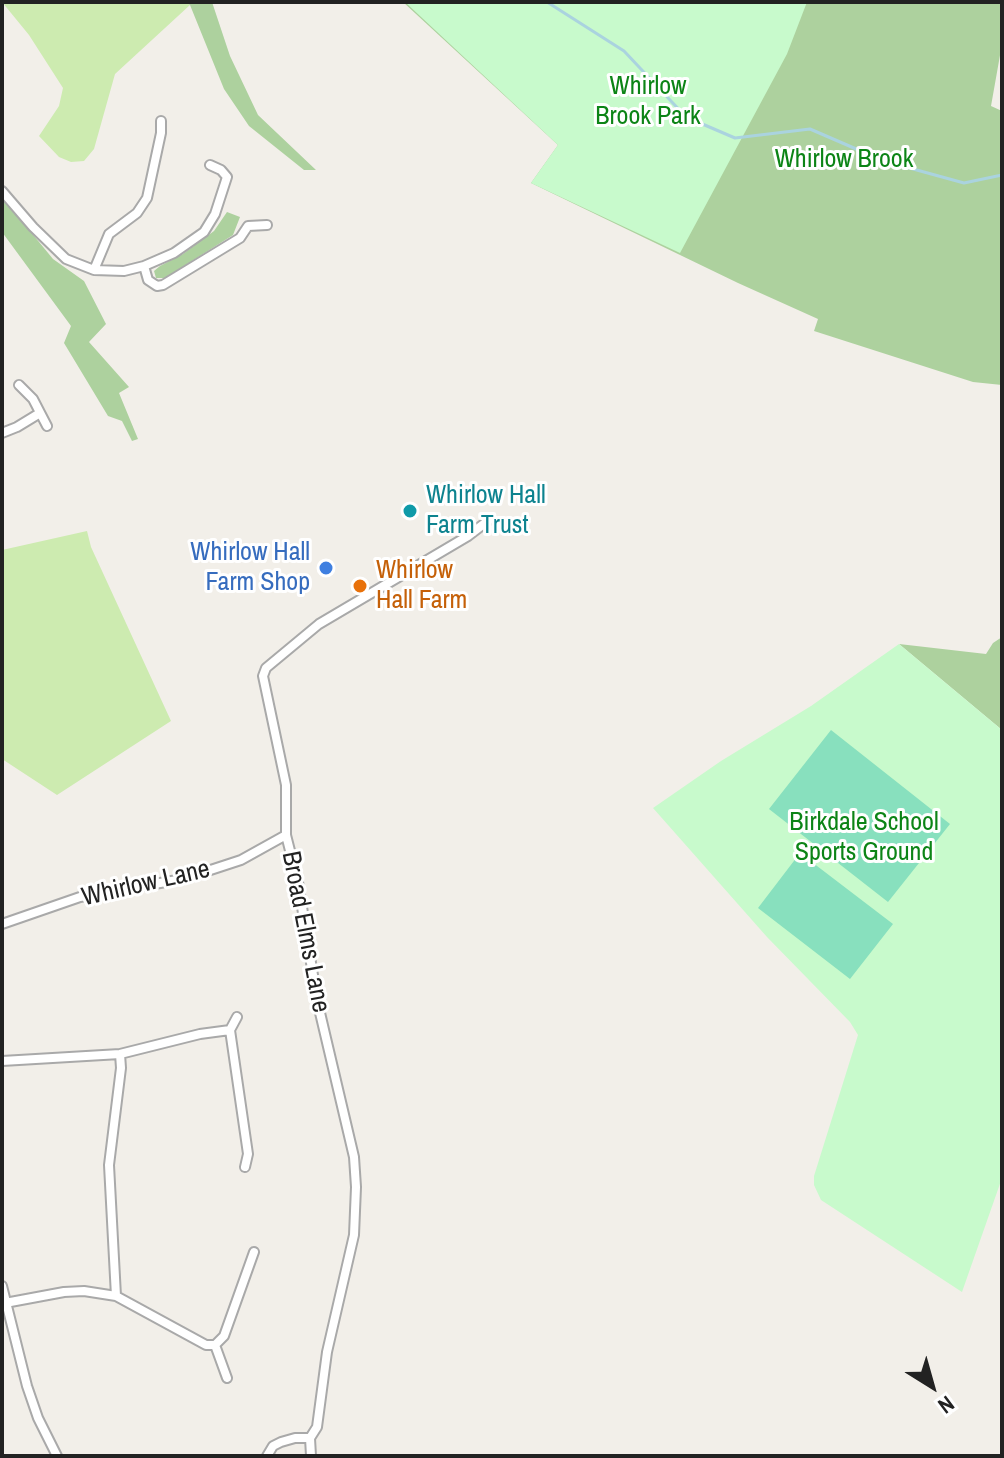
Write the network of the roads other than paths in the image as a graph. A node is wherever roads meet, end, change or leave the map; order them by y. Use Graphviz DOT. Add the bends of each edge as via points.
graph roads {
  1 [pos="161,121"];
  2 [pos="210,165"];
  3 [pos="2,191"];
  4 [pos="267,225"];
  5 [pos="144,266"];
  6 [pos="94,270"];
  7 [pos="19,385"];
  8 [pos="40,413"];
  9 [pos="47,426"];
  10 [pos="2,433"];
  11 [pos="489,520"];
  12 [pos="286,835"];
  13 [pos="2,924"];
  14 [pos="237,1017"];
  15 [pos="230,1030"];
  16 [pos="120,1054"];
  17 [pos="2,1061"];
  18 [pos="245,1167"];
  19 [pos="254,1252"];
  20 [pos="2,1286"];
  21 [pos="116,1296"];
  22 [pos="5,1303"];
  23 [pos="215,1345"];
  24 [pos="227,1378"];
  25 [pos="310,1438"];
  26 [pos="57,1456"];
  27 [pos="267,1456"];
  28 [pos="311,1456"];
  1 -- 6 [label="street" via="147,198 137,213 109,234"];
  2 -- 5 [label="street" via="227,177 204,232"];
  3 -- 6 [label="street" via="66,259"];
  4 -- 5 [label="street" via="248,226 240,238 163,285 148,280"];
  5 -- 6 [label="street"];
  7 -- 8 [label="street"];
  8 -- 9 [label="street"];
  8 -- 10 [label="street"];
  11 -- 12 [label="street, Broad Elms Lane" via="319,624 266,668 267,703 286,785"];
  12 -- 13 [label="street, Whirlow Lane" via="241,860 183,879 80,897"];
  12 -- 25 [label="street, Broad Elms Lane" via="356,1187 351,1249 327,1352 317,1427"];
  14 -- 15 [label="street"];
  15 -- 16 [label="street"];
  15 -- 18 [label="street" via="248,1154"];
  16 -- 17 [label="street"];
  16 -- 21 [label="street" via="109,1165"];
  19 -- 23 [label="street" via="224,1336"];
  20 -- 22 [label="street"];
  21 -- 22 [label="street" via="64,1292"];
  21 -- 23 [label="street"];
  22 -- 26 [label="street" via="27,1386"];
  23 -- 24 [label="street"];
  25 -- 27 [label="street" via="281,1442"];
  25 -- 28 [label="street, Broad Elms Lane"];
}
